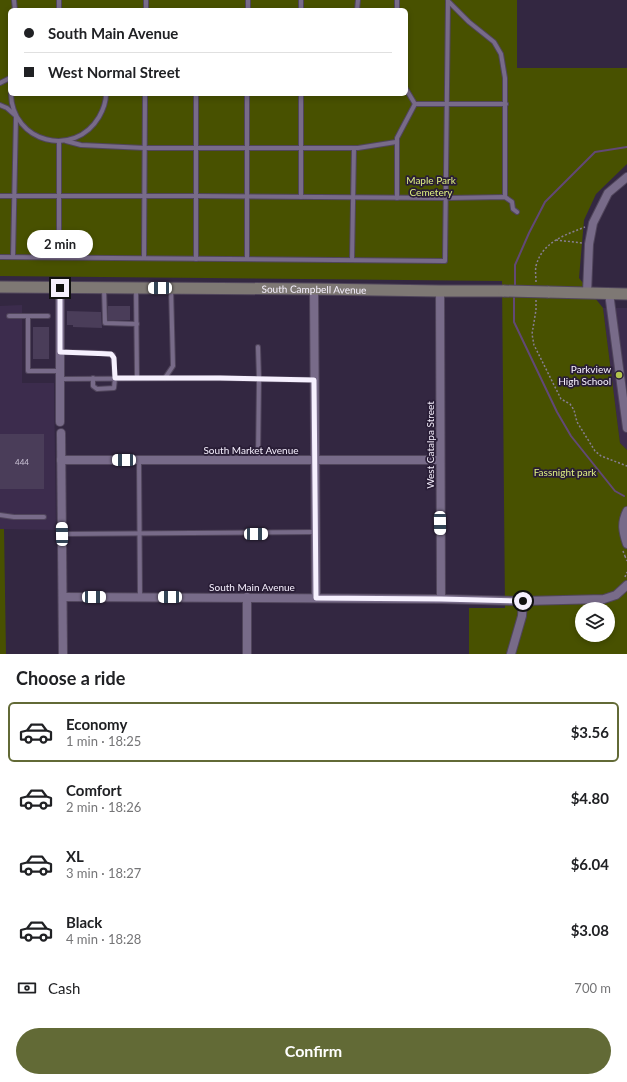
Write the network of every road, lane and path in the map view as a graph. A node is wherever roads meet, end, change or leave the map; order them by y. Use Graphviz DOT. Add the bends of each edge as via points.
graph roads {
  1 [pos="448,1"];
  2 [pos="408,92"];
  3 [pos="11,96"];
  4 [pos="106,96"];
  5 [pos="145,96"];
  6 [pos="196,96"];
  7 [pos="248,96"];
  8 [pos="301,96"];
  9 [pos="415,104"];
  10 [pos="447,104"];
  11 [pos="506,104"];
  12 [pos="0,105"];
  13 [pos="16,116"];
  14 [pos="66,141"];
  15 [pos="59,142"];
  16 [pos="396,142"];
  17 [pos="145,148"];
  18 [pos="196,148"];
  19 [pos="247,148"];
  20 [pos="300,148"];
  21 [pos="354,148"];
  22 [pos="627,177"];
  23 [pos="0,196"];
  24 [pos="14,196"];
  25 [pos="59,196"];
  26 [pos="144,196"];
  27 [pos="196,196"];
  28 [pos="247,197"];
  29 [pos="301,197"];
  30 [pos="505,197"];
  31 [pos="353,198"];
  32 [pos="397,198"];
  33 [pos="446,198"];
  34 [pos="517,212"];
  35 [pos="592,224"];
  36 [pos="556,240"];
  37 [pos="589,244"];
  38 [pos="0,256"];
  39 [pos="13,257"];
  40 [pos="59,257"];
  41 [pos="144,258"];
  42 [pos="196,259"];
  43 [pos="247,259"];
  44 [pos="352,260"];
  45 [pos="0,287"];
  46 [pos="60,288"];
  47 [pos="104,288"];
  48 [pos="136,288"];
  49 [pos="171,288"];
  50 [pos="314,288"];
  51 [pos="536,289"];
  52 [pos="440,291"];
  53 [pos="587,293"];
  54 [pos="609,294"];
  55 [pos="627,294"];
  56 [pos="536,296"];
  57 [pos="9,316"];
  58 [pos="28,316"];
  59 [pos="48,316"];
  60 [pos="137,324"];
  61 [pos="258,347"];
  62 [pos="60,352"];
  63 [pos="60,375"];
  64 [pos="93,378"];
  65 [pos="115,378"];
  66 [pos="137,378"];
  67 [pos="165,378"];
  68 [pos="259,379"];
  69 [pos="314,380"];
  70 [pos="60,422"];
  71 [pos="627,428"];
  72 [pos="61,433"];
  73 [pos="61,460"];
  74 [pos="139,460"];
  75 [pos="258,460"];
  76 [pos="315,460"];
  77 [pos="440,460"];
  78 [pos="627,466"];
  79 [pos="626,514"];
  80 [pos="0,515"];
  81 [pos="44,517"];
  82 [pos="315,532"];
  83 [pos="62,534"];
  84 [pos="139,534"];
  85 [pos="627,544"];
  86 [pos="625,556"];
  87 [pos="627,561"];
  88 [pos="627,585"];
  89 [pos="63,597"];
  90 [pos="140,597"];
  91 [pos="247,597"];
  92 [pos="316,598"];
  93 [pos="441,599"];
  94 [pos="523,601"];
  95 [pos="63,654"];
  96 [pos="247,654"];
  97 [pos="511,654"];
  1 -- 10 [label="lane"];
  1 -- 11 [label="lane" via="494,42 501,54"];
  2 -- 9 [label="lane"];
  3 -- 13 [label="lane"];
  4 -- 14 [label="lane" via="102,112 95,124 85,133"];
  5 -- 17 [label="lane"];
  6 -- 18 [label="lane"];
  7 -- 19 [label="lane"];
  8 -- 20 [label="lane"];
  9 -- 10 [label="lane"];
  9 -- 16 [label="lane"];
  10 -- 11 [label="lane"];
  10 -- 33 [label="lane"];
  11 -- 30 [label="lane"];
  12 -- 13 [label="lane"];
  13 -- 15 [label="lane" via="34,135"];
  13 -- 24 [label="lane"];
  14 -- 15 [label="lane"];
  14 -- 17 [label="lane" via="81,145"];
  15 -- 25 [label="lane"];
  16 -- 21 [label="lane"];
  16 -- 32 [label="lane"];
  17 -- 18 [label="lane"];
  17 -- 26 [label="lane"];
  18 -- 19 [label="lane"];
  18 -- 27 [label="lane"];
  19 -- 20 [label="lane"];
  19 -- 28 [label="lane"];
  20 -- 21 [label="lane"];
  20 -- 29 [label="lane"];
  21 -- 31 [label="lane"];
  22 -- 35 [label="street" via="608,192"];
  23 -- 24 [label="lane"];
  24 -- 25 [label="lane"];
  24 -- 39 [label="lane"];
  25 -- 26 [label="lane"];
  25 -- 40 [label="lane"];
  26 -- 27 [label="lane"];
  26 -- 41 [label="lane"];
  27 -- 28 [label="lane"];
  27 -- 42 [label="lane"];
  28 -- 29 [label="lane"];
  28 -- 43 [label="lane"];
  29 -- 31 [label="lane"];
  30 -- 33 [label="lane"];
  30 -- 34 [label="lane" via="512,202 513,209"];
  31 -- 32 [label="lane"];
  31 -- 44 [label="lane"];
  32 -- 33 [label="lane"];
  33 -- 44 [label="lane" via="446,261"];
  35 -- 36 [label="path"];
  35 -- 37 [label="street"];
  36 -- 37 [label="path"];
  36 -- 51 [label="path" via="542,253 536,267"];
  37 -- 53 [label="street"];
  38 -- 39 [label="lane"];
  39 -- 40 [label="lane"];
  40 -- 41 [label="lane"];
  41 -- 42 [label="lane"];
  42 -- 43 [label="lane"];
  43 -- 44 [label="lane"];
  45 -- 46 [label="main road, South Campbell Avenue"];
  46 -- 47 [label="main road, South Campbell Avenue"];
  46 -- 62 [label="street"];
  47 -- 48 [label="main road, South Campbell Avenue"];
  47 -- 60 [label="lane" via="105,323"];
  48 -- 49 [label="main road, South Campbell Avenue"];
  48 -- 60 [label="lane"];
  49 -- 50 [label="main road, South Campbell Avenue"];
  49 -- 67 [label="lane" via="173,366"];
  50 -- 52 [label="main road, South Campbell Avenue"];
  50 -- 69 [label="street"];
  52 -- 53 [label="main road, South Campbell Avenue, bridge"];
  52 -- 77 [label="street, West Catalpa Street"];
  53 -- 54 [label="main road, South Campbell Avenue"];
  54 -- 55 [label="main road, South Campbell Avenue"];
  54 -- 71 [label="street"];
  56 -- 78 [label="path" via="532,334 534,345 561,399 574,410 577,422 595,451"];
  57 -- 58 [label="lane"];
  58 -- 59 [label="lane"];
  58 -- 63 [label="lane" via="28,371"];
  60 -- 66 [label="lane"];
  61 -- 68 [label="lane"];
  62 -- 63 [label="street"];
  62 -- 65 [label="lane" via="111,354 114,358"];
  63 -- 64 [label="lane"];
  63 -- 70 [label="street"];
  64 -- 65 [label="lane"];
  64 -- 65 [label="lane" via="95,388 113,389"];
  65 -- 66 [label="lane"];
  66 -- 67 [label="lane"];
  67 -- 68 [label="lane"];
  68 -- 69 [label="lane"];
  68 -- 75 [label="lane"];
  69 -- 76 [label="street"];
  72 -- 73 [label="street"];
  73 -- 74 [label="street, South Market Avenue"];
  73 -- 83 [label="street"];
  74 -- 75 [label="street, South Market Avenue"];
  74 -- 84 [label="lane"];
  75 -- 76 [label="street, South Market Avenue"];
  76 -- 77 [label="street, South Market Avenue"];
  76 -- 82 [label="street"];
  77 -- 93 [label="street, West Catalpa Street"];
  79 -- 85 [label="street" via="623,530"];
  80 -- 81 [label="lane"];
  82 -- 84 [label="lane"];
  82 -- 92 [label="street"];
  83 -- 84 [label="lane"];
  83 -- 89 [label="street"];
  84 -- 90 [label="lane"];
  86 -- 87 [label="path"];
  88 -- 94 [label="street, South Main Avenue" via="616,595 604,599"];
  89 -- 90 [label="street, South Main Avenue"];
  89 -- 95 [label="street"];
  90 -- 91 [label="street, South Main Avenue"];
  91 -- 92 [label="street, South Main Avenue"];
  91 -- 96 [label="street"];
  92 -- 93 [label="street, South Main Avenue"];
  93 -- 94 [label="street, South Main Avenue"];
  94 -- 97 [label="street" via="522,616"];
}
